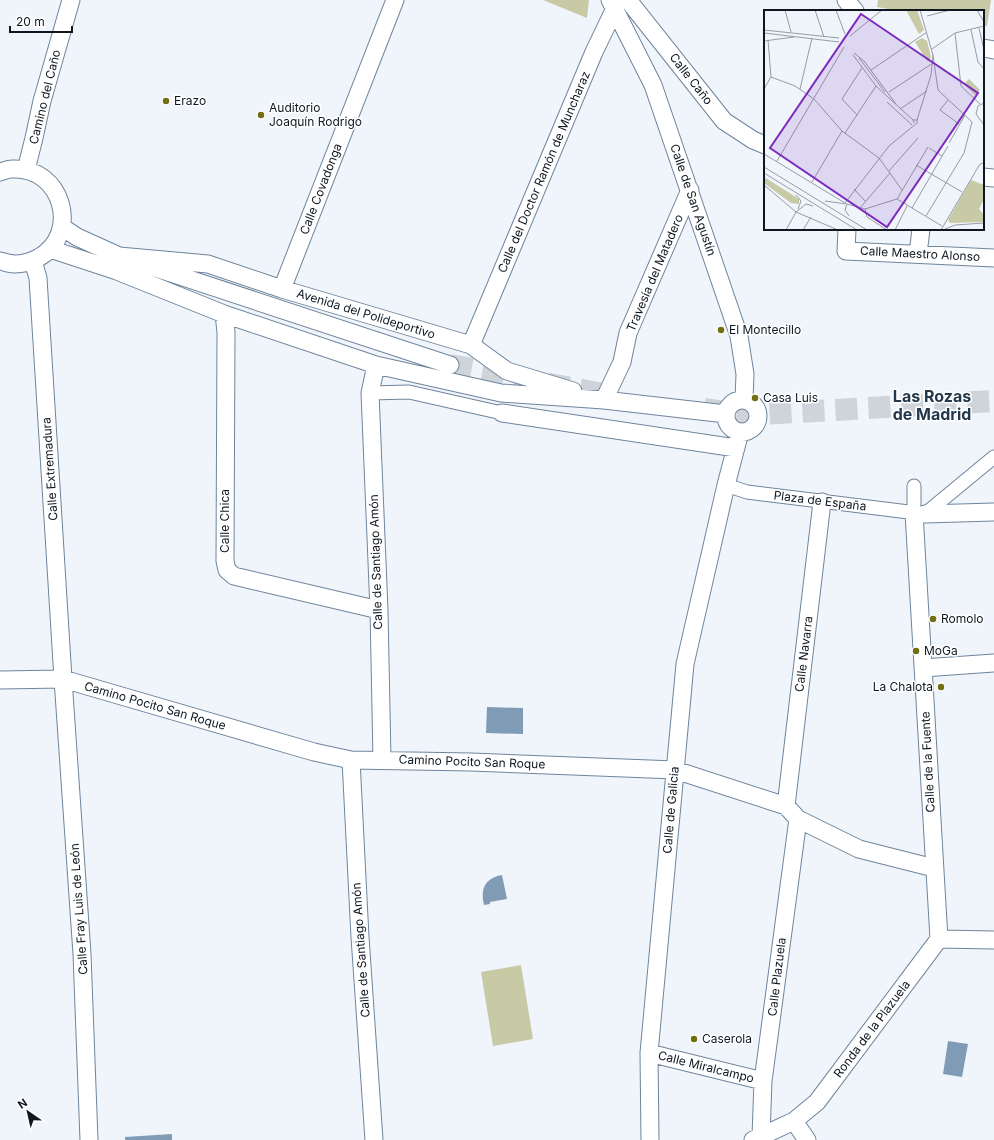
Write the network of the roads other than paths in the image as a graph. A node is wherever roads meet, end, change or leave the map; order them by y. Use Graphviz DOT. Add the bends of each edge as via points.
graph roads {
  1 [pos="71,0"];
  2 [pos="395,0"];
  3 [pos="846,0"];
  4 [pos="618,2"];
  5 [pos="854,10"];
  6 [pos="656,35"];
  7 [pos="984,48"];
  8 [pos="635,49"];
  9 [pos="994,50"];
  10 [pos="764,145"];
  11 [pos="26,170"];
  12 [pos="0,172"];
  13 [pos="690,190"];
  14 [pos="62,227"];
  15 [pos="847,230"];
  16 [pos="921,230"];
  17 [pos="50,249"];
  18 [pos="918,254"];
  19 [pos="994,258"];
  20 [pos="0,261"];
  21 [pos="33,261"];
  22 [pos="118,264"];
  23 [pos="282,289"];
  24 [pos="224,314"];
  25 [pos="471,346"];
  26 [pos="376,365"];
  27 [pos="450,365"];
  28 [pos="370,393"];
  29 [pos="604,400"];
  30 [pos="744,400"];
  31 [pos="502,413"];
  32 [pos="726,414"];
  33 [pos="738,440"];
  34 [pos="994,457"];
  35 [pos="726,485"];
  36 [pos="914,486"];
  37 [pos="822,502"];
  38 [pos="994,512"];
  39 [pos="919,514"];
  40 [pos="379,610"];
  41 [pos="994,663"];
  42 [pos="923,668"];
  43 [pos="63,679"];
  44 [pos="0,680"];
  45 [pos="350,760"];
  46 [pos="382,760"];
  47 [pos="675,770"];
  48 [pos="786,806"];
  49 [pos="798,819"];
  50 [pos="934,868"];
  51 [pos="939,939"];
  52 [pos="994,940"];
  53 [pos="649,1053"];
  54 [pos="763,1081"];
  55 [pos="794,1121"];
  56 [pos="757,1138"];
  57 [pos="89,1140"];
  58 [pos="374,1140"];
  59 [pos="650,1140"];
  60 [pos="807,1140"];
  1 -- 11 [label="street, Camino del Caño" via="42,101"];
  2 -- 23 [label="street, Calle Covadonga"];
  3 -- 5 [label="street"];
  4 -- 6 [label="street, Calle Caño"];
  4 -- 8 [label="street, Calle de San Agustín"];
  4 -- 25 [label="street, Calle del Doctor Ramón de Muncharaz"];
  6 -- 8 [label="street" via="643,38"];
  6 -- 10 [label="street, Calle Caño" via="724,121"];
  7 -- 9 [label="street"];
  8 -- 13 [label="street, Calle de San Agustín" via="653,84"];
  11 -- 12 [label="street" via="12,169"];
  11 -- 14 [label="street" via="51,185 59,197 63,212"];
  13 -- 29 [label="street, Travesía del Matadero" via="628,333 622,362"];
  13 -- 30 [label="street, Calle de San Agustín" via="739,336 745,374"];
  14 -- 17 [label="street" via="58,239"];
  14 -- 22 [label="street, Avenida del Polideportivo"];
  15 -- 18 [label="street, Calle Maestro Alonso" via="846,251"];
  16 -- 18 [label="street"];
  17 -- 21 [label="street"];
  17 -- 22 [label="street, Avenida del Polideportivo"];
  18 -- 19 [label="street, Calle Maestro Alonso"];
  20 -- 21 [label="street" via="16,264"];
  21 -- 43 [label="street, Calle Extremadura" via="38,278"];
  22 -- 23 [label="street, Avenida del Polideportivo" via="208,264"];
  22 -- 24 [label="street, Avenida del Polideportivo"];
  22 -- 27 [label="street, Avenida del Polideportivo" via="178,274"];
  23 -- 25 [label="street, Avenida del Polideportivo"];
  24 -- 26 [label="street, Avenida del Polideportivo"];
  24 -- 40 [label="street, Calle Chica" via="227,570 234,576"];
  25 -- 29 [label="street, Avenida del Polideportivo" via="507,371"];
  26 -- 28 [label="street, Calle de Santiago Amón"];
  26 -- 29 [label="street, Avenida del Polideportivo" via="502,393"];
  28 -- 31 [label="street" via="409,392"];
  28 -- 40 [label="street, Calle de Santiago Amón"];
  29 -- 32 [label="street, Avenida del Polideportivo"];
  30 -- 32 [label="street" via="732,403"];
  30 -- 33 [label="street" via="755,406 758,418 752,429"];
  31 -- 33 [label="street"];
  32 -- 33 [label="street" via="729,426 734,430"];
  33 -- 35 [label="street"];
  34 -- 39 [label="street"];
  35 -- 37 [label="street, Plaza de España" via="747,492"];
  35 -- 47 [label="street, Calle de Galicia" via="685,664"];
  36 -- 39 [label="street"];
  37 -- 39 [label="street, Plaza de España"];
  37 -- 48 [label="street, Calle Navarra"];
  38 -- 39 [label="street, Plaza de España"];
  39 -- 42 [label="street, Calle de la Fuente"];
  40 -- 46 [label="street, Calle de Santiago Amón"];
  41 -- 42 [label="street"];
  42 -- 50 [label="street, Calle de la Fuente"];
  43 -- 44 [label="street, Camino Pocito San Roque"];
  43 -- 45 [label="street, Camino Pocito San Roque" via="314,752"];
  43 -- 57 [label="street, Calle Fray Luis de León" via="82,954"];
  45 -- 46 [label="street, Camino Pocito San Roque"];
  45 -- 58 [label="street, Calle de Santiago Amón"];
  46 -- 47 [label="street, Camino Pocito San Roque"];
  47 -- 48 [label="street, Camino Pocito San Roque"];
  47 -- 53 [label="street, Calle de Galicia"];
  48 -- 49 [label="street, Camino Pocito San Roque"];
  49 -- 50 [label="street, Camino Pocito San Roque" via="860,849"];
  49 -- 54 [label="street, Calle Plazuela"];
  50 -- 51 [label="street, Calle de la Fuente"];
  51 -- 52 [label="street"];
  51 -- 55 [label="street, Ronda de la Plazuela" via="817,1102"];
  53 -- 54 [label="street, Calle Miralcampo"];
  53 -- 59 [label="street, Calle de Galicia"];
  54 -- 56 [label="street, Calle Plazuela"];
  55 -- 56 [label="street, Ronda de la Plazuela"];
  55 -- 60 [label="street"];
}
